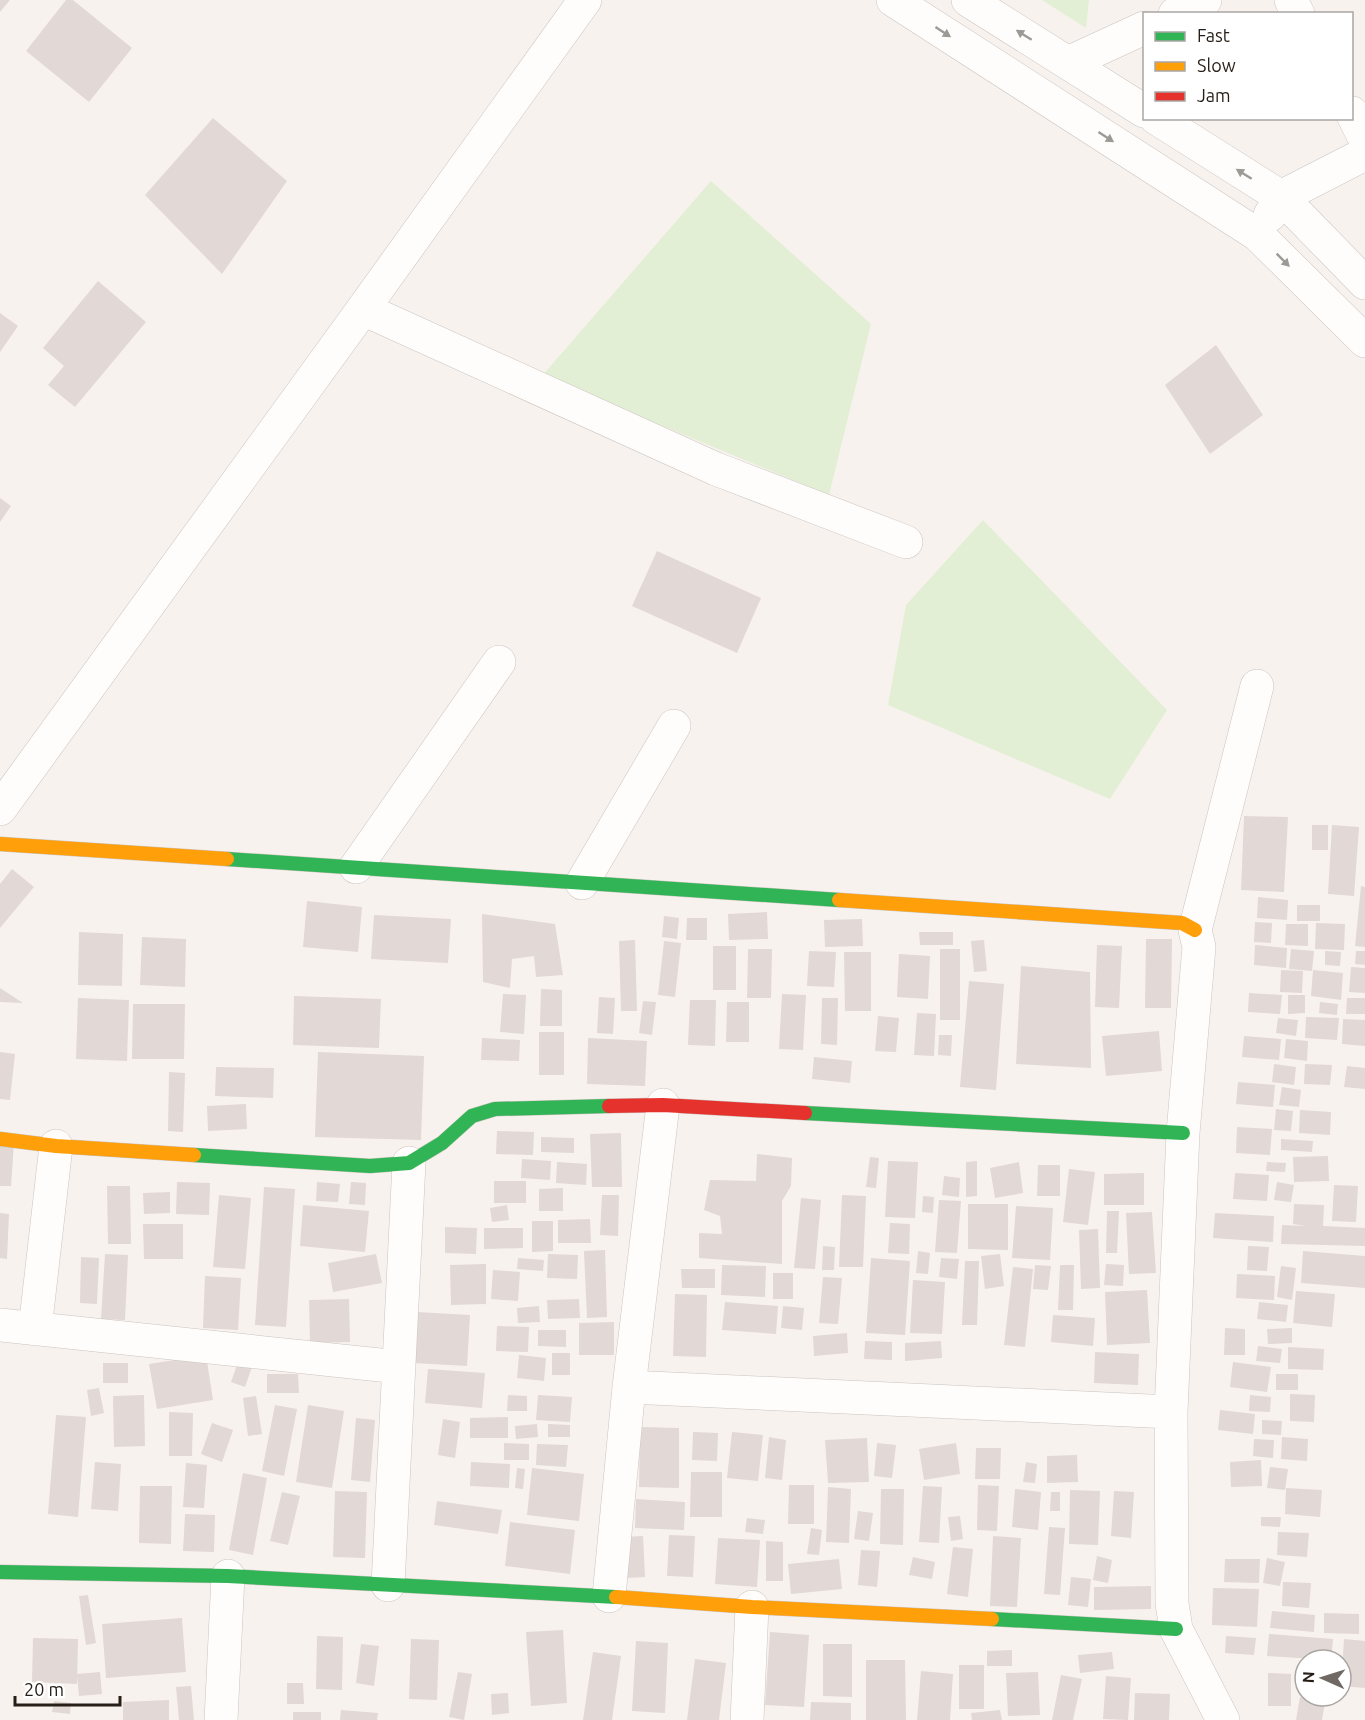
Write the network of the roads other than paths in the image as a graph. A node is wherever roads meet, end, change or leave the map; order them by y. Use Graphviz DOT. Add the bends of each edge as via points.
graph roads {
  1 [pos="585,0"];
  2 [pos="893,0"];
  3 [pos="968,0"];
  4 [pos="1205,0"];
  5 [pos="1180,12"];
  6 [pos="1143,28"];
  7 [pos="1068,63"];
  8 [pos="1143,110"];
  9 [pos="1353,115"];
  10 [pos="1159,120"];
  11 [pos="1365,139"];
  12 [pos="1365,154"];
  13 [pos="1281,197"];
  14 [pos="1258,235"];
  15 [pos="1365,283"];
  16 [pos="363,309"];
  17 [pos="1365,341"];
  18 [pos="906,542"];
  19 [pos="500,662"];
  20 [pos="1257,686"];
  21 [pos="674,726"];
  22 [pos="0,809"];
  23 [pos="0,844"];
  24 [pos="356,867"];
  25 [pos="582,883"];
  26 [pos="1195,930"];
  27 [pos="663,1105"];
  28 [pos="1183,1133"];
  29 [pos="0,1139"];
  30 [pos="56,1146"];
  31 [pos="409,1163"];
  32 [pos="0,1325"];
  33 [pos="35,1329"];
  34 [pos="399,1367"];
  35 [pos="629,1387"];
  36 [pos="1171,1412"];
  37 [pos="0,1572"];
  38 [pos="228,1576"];
  39 [pos="388,1585"];
  40 [pos="609,1596"];
  41 [pos="752,1607"];
  42 [pos="1176,1629"];
  43 [pos="221,1720"];
  44 [pos="747,1720"];
  45 [pos="1223,1720"];
  1 -- 16 [label="street"];
  2 -- 14 [label="street, one-way"];
  7 -- 3 [label="street, one-way"];
  4 -- 5 [label="street"];
  6 -- 7 [label="street"];
  7 -- 8 [label="street"];
  9 -- 11 [label="street"];
  13 -- 10 [label="street, one-way"];
  12 -- 13 [label="street"];
  13 -- 14 [label="street"];
  13 -- 15 [label="street"];
  14 -- 17 [label="street, one-way"];
  16 -- 18 [label="street" via="716,469"];
  16 -- 22 [label="street"];
  19 -- 24 [label="street"];
  20 -- 26 [label="street"];
  21 -- 25 [label="street"];
  23 -- 24 [label="street"];
  24 -- 25 [label="street"];
  25 -- 26 [label="street" via="1182,923"];
  26 -- 28 [label="street" via="1199,947"];
  27 -- 28 [label="street"];
  27 -- 31 [label="street" via="495,1109 472,1116 442,1143"];
  27 -- 35 [label="street"];
  28 -- 36 [label="street"];
  29 -- 30 [label="street"];
  30 -- 31 [label="street" via="370,1166"];
  30 -- 33 [label="street"];
  31 -- 34 [label="street"];
  32 -- 33 [label="street"];
  33 -- 34 [label="street"];
  34 -- 39 [label="street"];
  35 -- 36 [label="street"];
  35 -- 40 [label="street"];
  36 -- 42 [label="street" via="1172,1603"];
  37 -- 38 [label="street"];
  38 -- 39 [label="street"];
  38 -- 43 [label="street"];
  39 -- 40 [label="street"];
  40 -- 41 [label="street"];
  41 -- 42 [label="street"];
  41 -- 44 [label="street"];
  42 -- 45 [label="street"];
}
